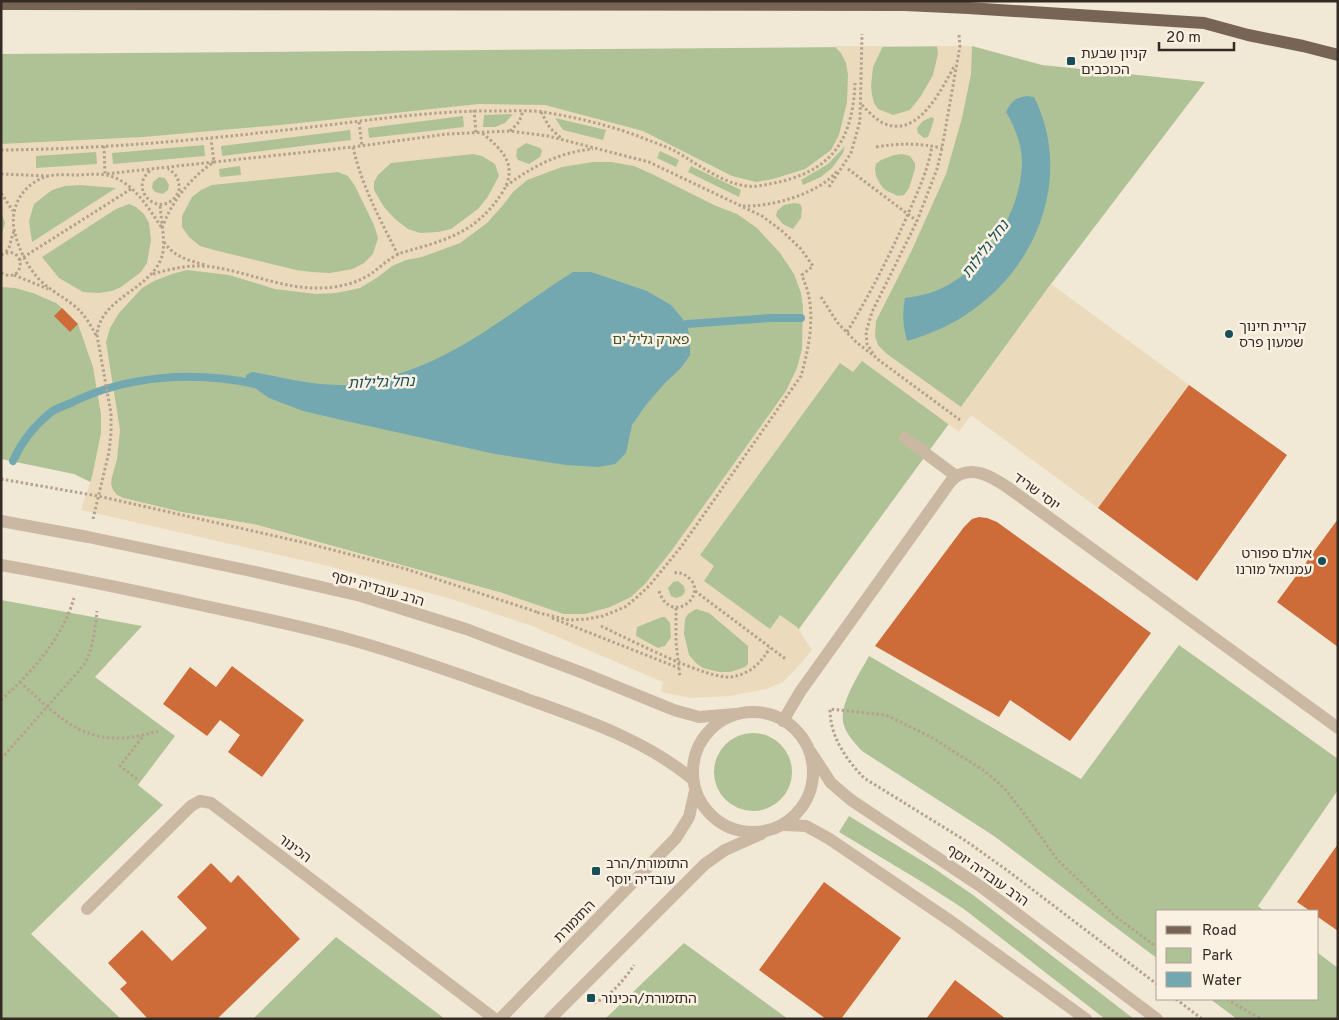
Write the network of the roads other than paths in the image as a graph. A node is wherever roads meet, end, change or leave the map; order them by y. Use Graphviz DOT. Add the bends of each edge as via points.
graph roads {
  1 [pos="904,3"];
  2 [pos="1,4"];
  3 [pos="1338,55"];
  4 [pos="905,438"];
  5 [pos="956,476"];
  6 [pos="1,521"];
  7 [pos="1,565"];
  8 [pos="736,714"];
  9 [pos="783,721"];
  10 [pos="1338,728"];
  11 [pos="810,751"];
  12 [pos="694,785"];
  13 [pos="784,825"];
  14 [pos="770,830"];
  15 [pos="87,909"];
  16 [pos="495,1019"];
  17 [pos="500,1019"];
  18 [pos="550,1019"];
  19 [pos="1086,1019"];
  20 [pos="1157,1019"];
  1 -- 2 [label="main road"];
  1 -- 3 [label="main road" via="1204,24"];
  4 -- 5 [label="street"];
  5 -- 9 [label="street" via="800,692"];
  5 -- 10 [label="street, יוסי שריד" via="973,472 995,479"];
  6 -- 8 [label="street, הרב עובדיה יוסף" via="361,596 466,629 674,710 699,717"];
  7 -- 12 [label="street" via="79,579 339,637 442,668 579,718 651,751 674,764"];
  8 -- 9 [label="street" via="755,712 774,715"];
  8 -- 12 [label="street" via="707,731 698,746 692,762"];
  9 -- 11 [label="street" via="802,737"];
  11 -- 13 [label="street" via="813,779 810,792 804,805"];
  11 -- 20 [label="street, הרב עובדיה יוסף" via="831,783 851,800 980,886"];
  12 -- 14 [label="street" via="703,808 717,821 733,830 752,833"];
  12 -- 17 [label="street, התזמורת" via="688,817 676,838"];
  13 -- 14 [label="street"];
  13 -- 19 [label="street" via="806,826 828,838"];
  14 -- 18 [label="street" via="725,850 705,864"];
  15 -- 16 [label="street, הכינור" via="192,806 200,801 211,803"];
}
